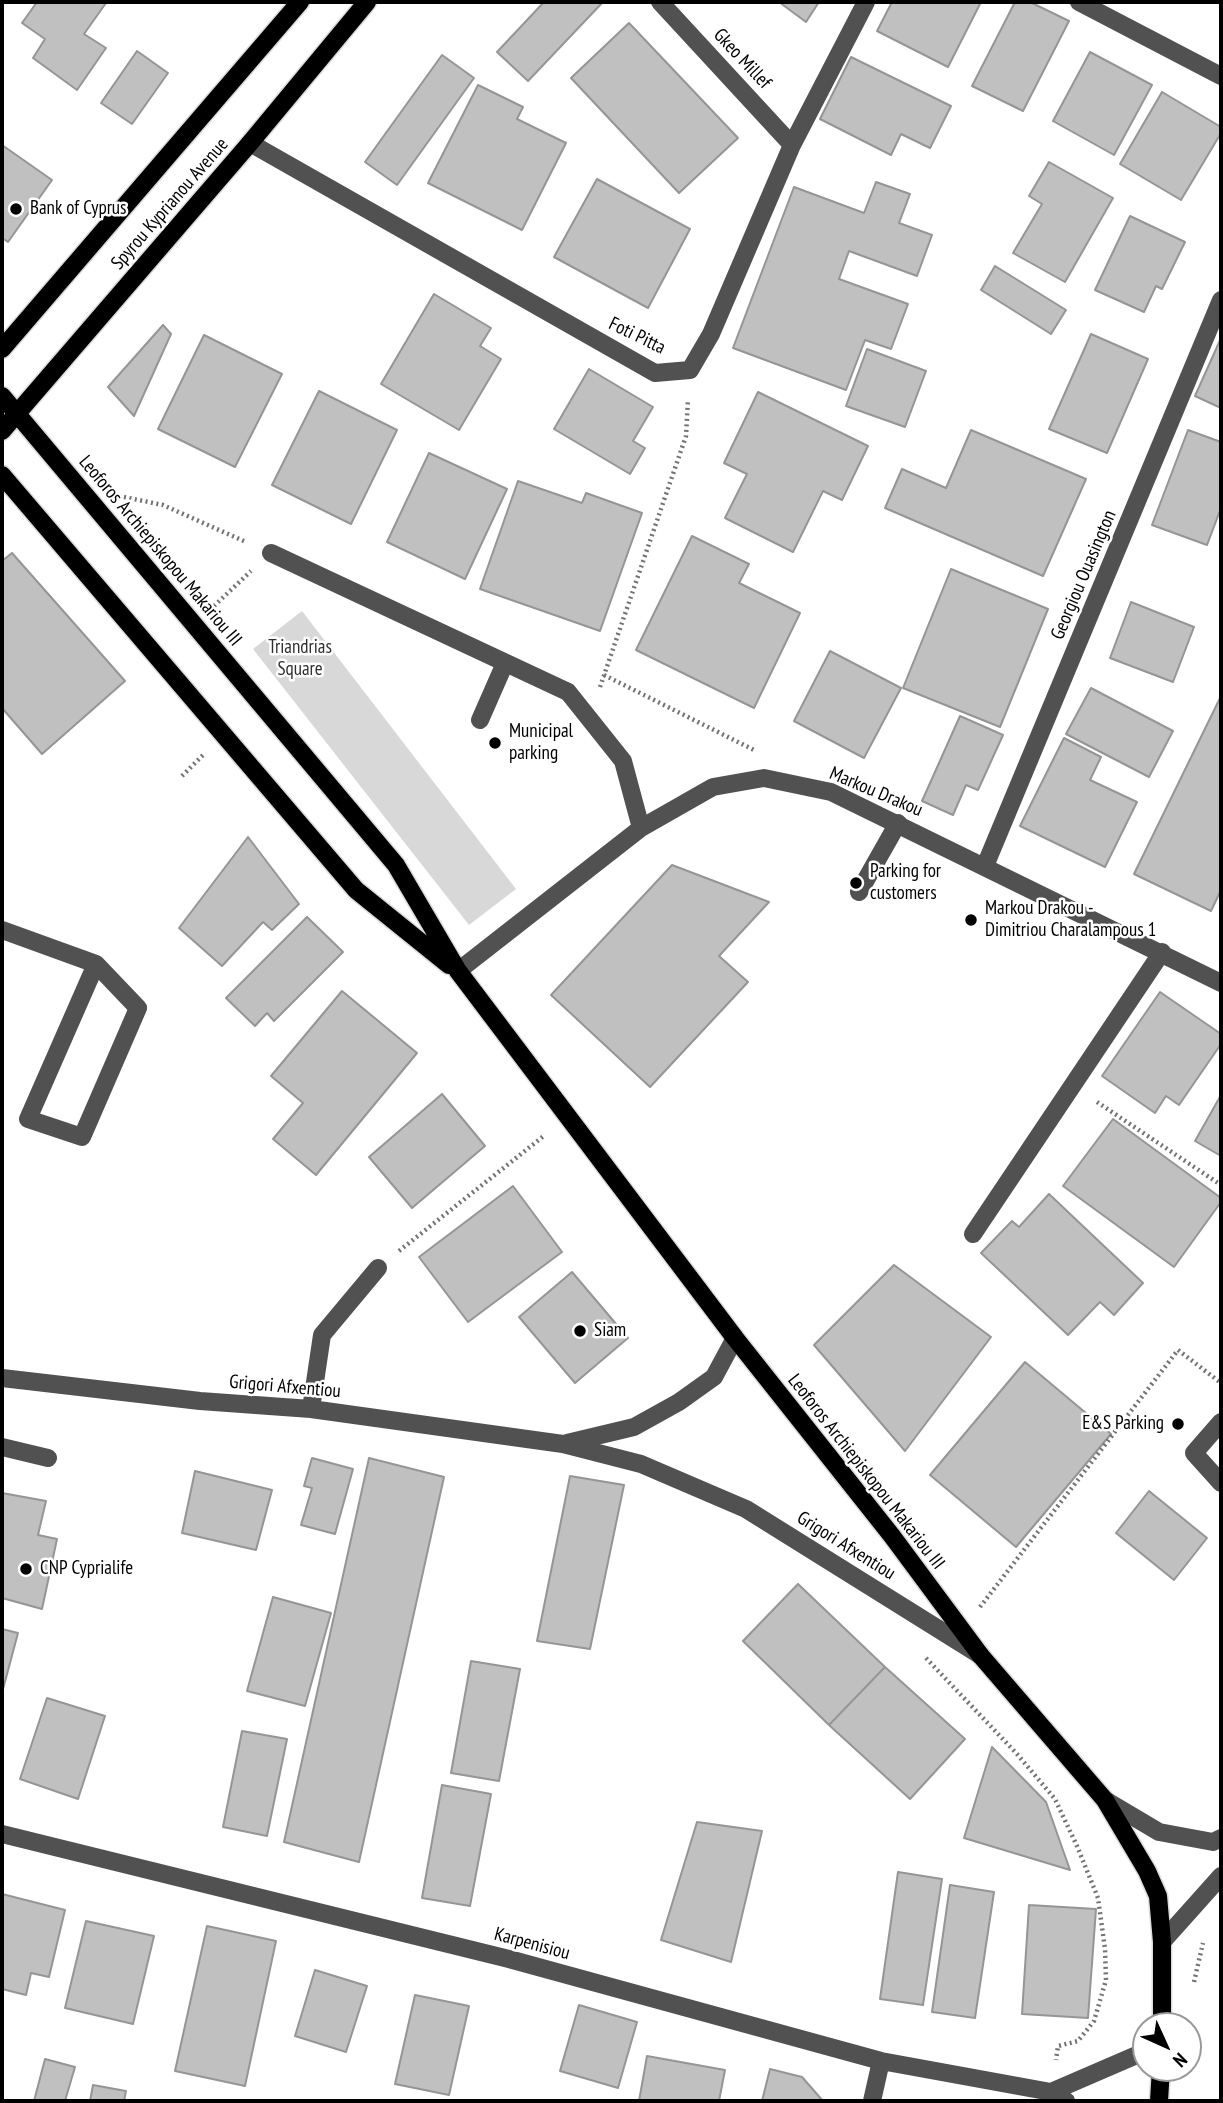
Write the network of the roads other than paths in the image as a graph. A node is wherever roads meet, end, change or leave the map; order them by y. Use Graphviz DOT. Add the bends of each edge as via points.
graph roads {
  1 [pos="300,2"];
  2 [pos="367,2"];
  3 [pos="660,2"];
  4 [pos="866,2"];
  5 [pos="1079,2"];
  6 [pos="1221,76"];
  7 [pos="250,143"];
  8 [pos="792,145"];
  9 [pos="1221,300"];
  10 [pos="2,349"];
  11 [pos="2,396"];
  12 [pos="17,415"];
  13 [pos="2,431"];
  14 [pos="2,475"];
  15 [pos="271,553"];
  16 [pos="505,663"];
  17 [pos="480,720"];
  18 [pos="898,823"];
  19 [pos="640,828"];
  20 [pos="985,866"];
  21 [pos="859,892"];
  22 [pos="2,930"];
  23 [pos="1162,952"];
  24 [pos="96,964"];
  25 [pos="458,971"];
  26 [pos="1221,983"];
  27 [pos="973,1234"];
  28 [pos="378,1268"];
  29 [pos="735,1338"];
  30 [pos="2,1378"];
  31 [pos="311,1409"];
  32 [pos="1221,1422"];
  33 [pos="563,1444"];
  34 [pos="2,1447"];
  35 [pos="48,1458"];
  36 [pos="1221,1483"];
  37 [pos="981,1656"];
  38 [pos="1105,1800"];
  39 [pos="2,1834"];
  40 [pos="1221,1838"];
  41 [pos="1221,1876"];
  42 [pos="1162,1942"];
  43 [pos="1162,2012"];
  44 [pos="1132,2058"];
  45 [pos="881,2061"];
  46 [pos="1160,2082"];
  47 [pos="1058,2097"];
  48 [pos="872,2101"];
  49 [pos="1159,2101"];
  1 -- 10 [label="main road, Spyrou Kyprianou Avenue"];
  2 -- 7 [label="main road, Spyrou Kyprianou Avenue"];
  3 -- 8 [label="street, Gkeo Millef"];
  4 -- 8 [label="street"];
  5 -- 6 [label="street"];
  7 -- 8 [label="street, Foti Pitta" via="655,373 690,370 712,334"];
  7 -- 12 [label="main road, Spyrou Kyprianou Avenue"];
  9 -- 20 [label="street, Georgiou Ouasington"];
  11 -- 12 [label="main road, Leoforos Archiepiskopou Makariou III"];
  12 -- 13 [label="main road, Spyrou Kyprianou Avenue"];
  12 -- 25 [label="main road, Leoforos Archiepiskopou Makariou III" via="397,865"];
  14 -- 25 [label="main road, Leoforos Archiepiskopou Makariou III" via="356,890"];
  15 -- 16 [label="street"];
  16 -- 17 [label="street"];
  16 -- 19 [label="street" via="568,692 623,761"];
  18 -- 19 [label="street, Markou Drakou" via="831,792 764,778 713,787"];
  18 -- 20 [label="street, Markou Drakou"];
  18 -- 21 [label="street"];
  19 -- 25 [label="street, Markou Drakou"];
  20 -- 23 [label="street, Markou Drakou"];
  22 -- 24 [label="street"];
  23 -- 26 [label="street, Markou Drakou"];
  23 -- 27 [label="street"];
  24 -- 24 [label="street" via="28,1119 82,1137 138,1008"];
  25 -- 29 [label="main road, Leoforos Archiepiskopou Makariou III"];
  28 -- 31 [label="street" via="321,1335"];
  29 -- 33 [label="street, Grigori Afxentiou" via="714,1377 679,1402 634,1427"];
  29 -- 37 [label="main road, Leoforos Archiepiskopou Makariou III"];
  30 -- 31 [label="street, Grigori Afxentiou"];
  31 -- 33 [label="street, Grigori Afxentiou"];
  32 -- 36 [label="street" via="1194,1453"];
  33 -- 37 [label="street, Grigori Afxentiou" via="641,1464 746,1509"];
  34 -- 35 [label="street"];
  37 -- 38 [label="main road, Leoforos Archiepiskopou Makariou III"];
  38 -- 40 [label="street" via="1158,1832 1213,1842"];
  38 -- 42 [label="main road, Leoforos Archiepiskopou Makariou III" via="1158,1896"];
  39 -- 45 [label="street, Karpenisiou" via="509,1959"];
  41 -- 42 [label="street"];
  42 -- 43 [label="main road, Leoforos Archiepiskopou Makariou III"];
  44 -- 47 [label="street"];
  45 -- 47 [label="street, Karpenisiou"];
  45 -- 48 [label="street"];
  46 -- 49 [label="main road"];
}
